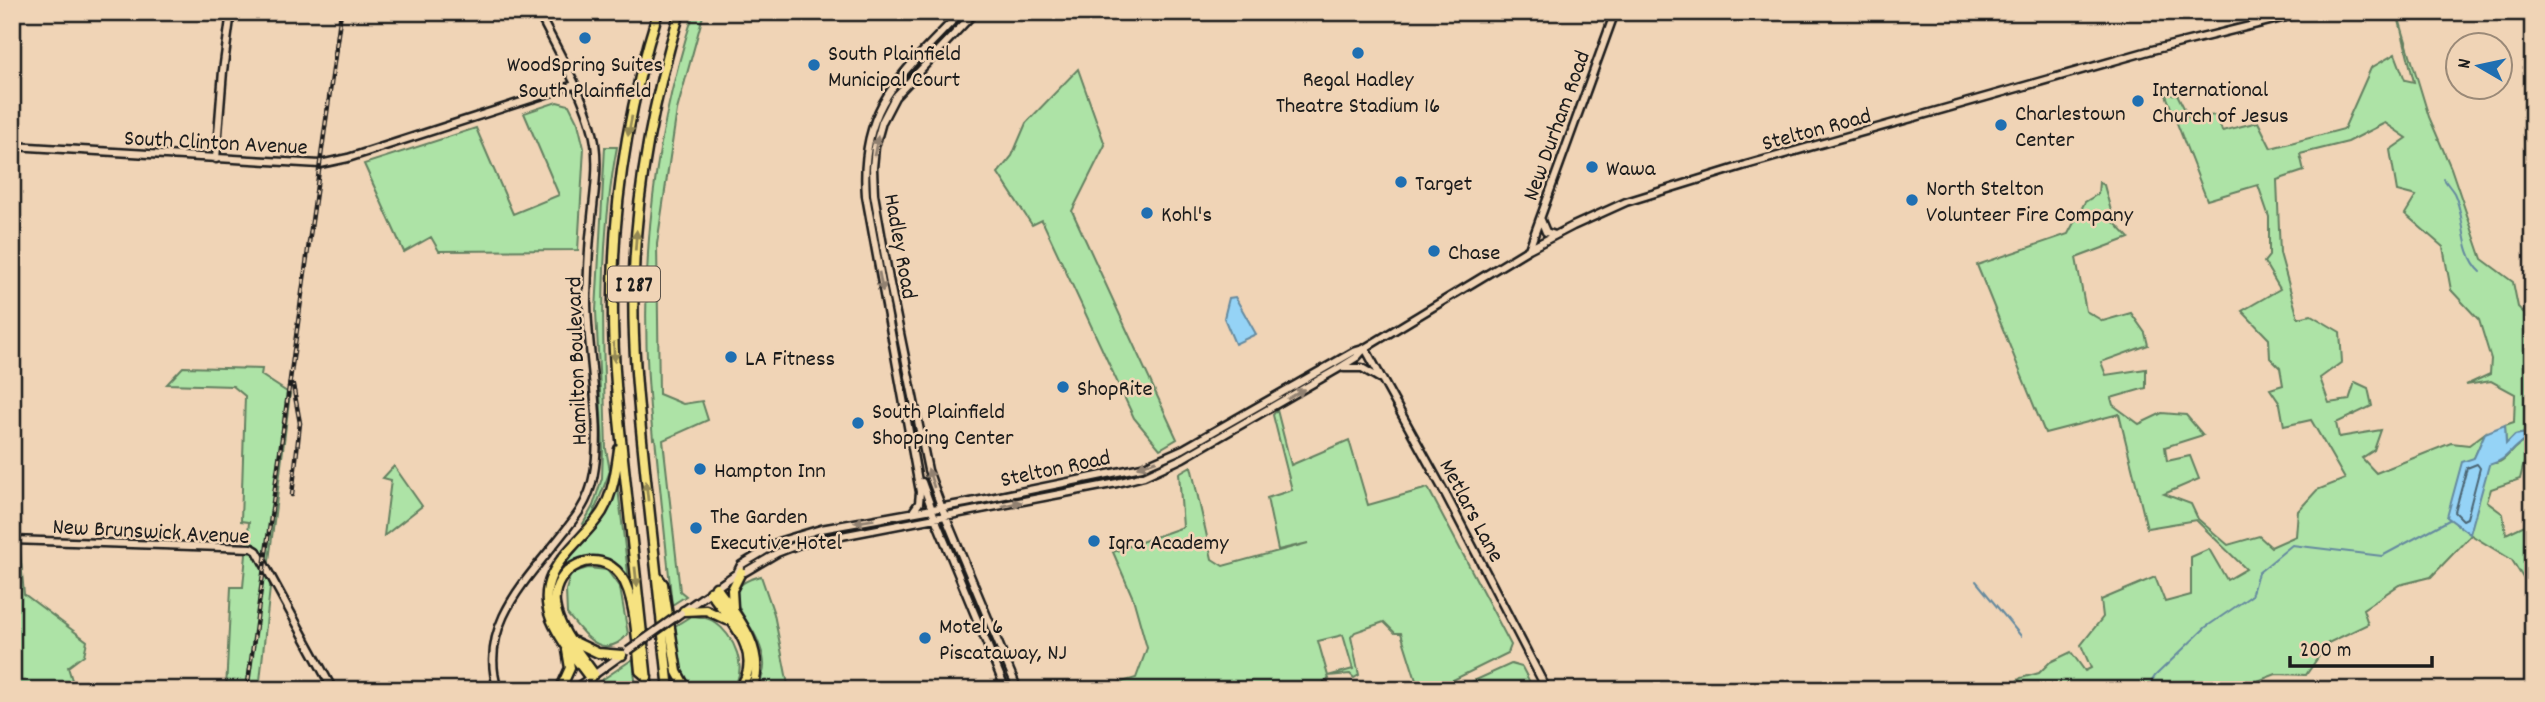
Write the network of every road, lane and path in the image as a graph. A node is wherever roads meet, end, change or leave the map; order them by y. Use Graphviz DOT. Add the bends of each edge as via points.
graph roads {
  1 [pos="231,12"];
  2 [pos="538,12"];
  3 [pos="659,12"];
  4 [pos="680,12"];
  5 [pos="961,12"];
  6 [pos="975,12"];
  7 [pos="1615,12"];
  8 [pos="2306,12"];
  9 [pos="906,71"];
  10 [pos="912,78"];
  11 [pos="574,85"];
  12 [pos="12,146"];
  13 [pos="216,159"];
  14 [pos="1541,219"];
  15 [pos="1555,235"];
  16 [pos="1529,249"];
  17 [pos="1365,348"];
  18 [pos="1336,370"];
  19 [pos="1380,379"];
  20 [pos="620,436"];
  21 [pos="916,467"];
  22 [pos="941,506"];
  23 [pos="931,508"];
  24 [pos="912,512"];
  25 [pos="945,516"];
  26 [pos="935,519"];
  27 [pos="12,540"];
  28 [pos="739,572"];
  29 [pos="656,575"];
  30 [pos="713,590"];
  31 [pos="682,612"];
  32 [pos="735,613"];
  33 [pos="734,625"];
  34 [pos="568,641"];
  35 [pos="625,653"];
  36 [pos="592,676"];
  37 [pos="647,677"];
  38 [pos="333,690"];
  39 [pos="498,690"];
  40 [pos="560,690"];
  41 [pos="573,690"];
  42 [pos="648,690"];
  43 [pos="669,690"];
  44 [pos="687,690"];
  45 [pos="738,690"];
  46 [pos="751,690"];
  47 [pos="1006,690"];
  48 [pos="1018,690"];
  49 [pos="1547,690"];
  1 -- 13 [label="main road"];
  2 -- 11 [label="main road, Hamilton Boulevard"];
  3 -- 20 [label="highway, I 287, one-way" via="633,109 618,207 612,299"];
  29 -- 4 [label="highway, I 287, one-way" via="635,364 634,273 650,128"];
  5 -- 9 [label="main road, Hadley Road"];
  6 -- 10 [label="main road, Hadley Road"];
  7 -- 14 [label="main road, New Durham Road"];
  8 -- 15 [label="main road, Stelton Road" via="2152,50 1659,191"];
  9 -- 10 [label="main road"];
  9 -- 21 [label="main road, Hadley Road, one-way" via="874,120 864,171"];
  22 -- 10 [label="main road, Hadley Road, one-way" via="921,440 881,234 873,168 882,122"];
  11 -- 13 [label="main road, South Clinton Avenue" via="331,162 309,165"];
  11 -- 39 [label="main road, Hamilton Boulevard" via="590,124 597,160 587,300 596,440 593,479 579,513 525,580 502,618 492,651"];
  12 -- 13 [label="main road, South Clinton Avenue"];
  14 -- 15 [label="main road" via="1546,232"];
  14 -- 16 [label="main road, New Durham Road"];
  15 -- 16 [label="main road, Stelton Road"];
  16 -- 17 [label="main road, Stelton Road"];
  17 -- 18 [label="main road, Stelton Road"];
  17 -- 19 [label="main road, Metlars Lane"];
  17 -- 22 [label="main road, Stelton Road, one-way" via="1142,467"];
  18 -- 19 [label="main road" via="1356,367"];
  25 -- 18 [label="main road, Stelton Road, one-way" via="1143,476"];
  19 -- 49 [label="main road, Metlars Lane"];
  20 -- 34 [label="highway" via="607,501 553,571 550,617"];
  20 -- 37 [label="highway, I 287, one-way"];
  21 -- 23 [label="main road, Hadley Road"];
  21 -- 24 [label="main road, Hadley Road" via="921,497"];
  22 -- 23 [label="main road, Stelton Road"];
  22 -- 25 [label="main road, Hadley Road"];
  23 -- 24 [label="main road, Stelton Road"];
  23 -- 26 [label="main road, Hadley Road"];
  24 -- 28 [label="main road, Stelton Road, one-way" via="790,538 741,565"];
  25 -- 26 [label="main road, Stelton Road"];
  25 -- 48 [label="main road, Hadley Road"];
  26 -- 28 [label="main road, Stelton Road" via="800,544"];
  26 -- 47 [label="main road, Hadley Road"];
  27 -- 38 [label="main road, New Brunswick Avenue" via="257,551"];
  28 -- 30 [label="main road, Stelton Road"];
  28 -- 32 [label="highway" via="732,590"];
  29 -- 43 [label="highway, I 287"];
  29 -- 44 [label="highway" via="663,584 677,672"];
  30 -- 31 [label="main road, Stelton Road"];
  30 -- 32 [label="highway"];
  30 -- 33 [label="highway"];
  31 -- 33 [label="highway" via="712,611"];
  31 -- 35 [label="main road, Stelton Road, bridge"];
  32 -- 46 [label="highway" via="754,652"];
  33 -- 45 [label="highway" via="749,660 747,677"];
  34 -- 35 [label="highway" via="598,653"];
  34 -- 36 [label="highway"];
  34 -- 37 [label="highway" via="557,614 557,586 569,569 580,563 605,564 625,583 640,671"];
  34 -- 40 [label="highway" via="570,668"];
  35 -- 36 [label="main road, Stelton Road"];
  36 -- 41 [label="main road, Stelton Road"];
  37 -- 42 [label="highway, I 287"];
}
